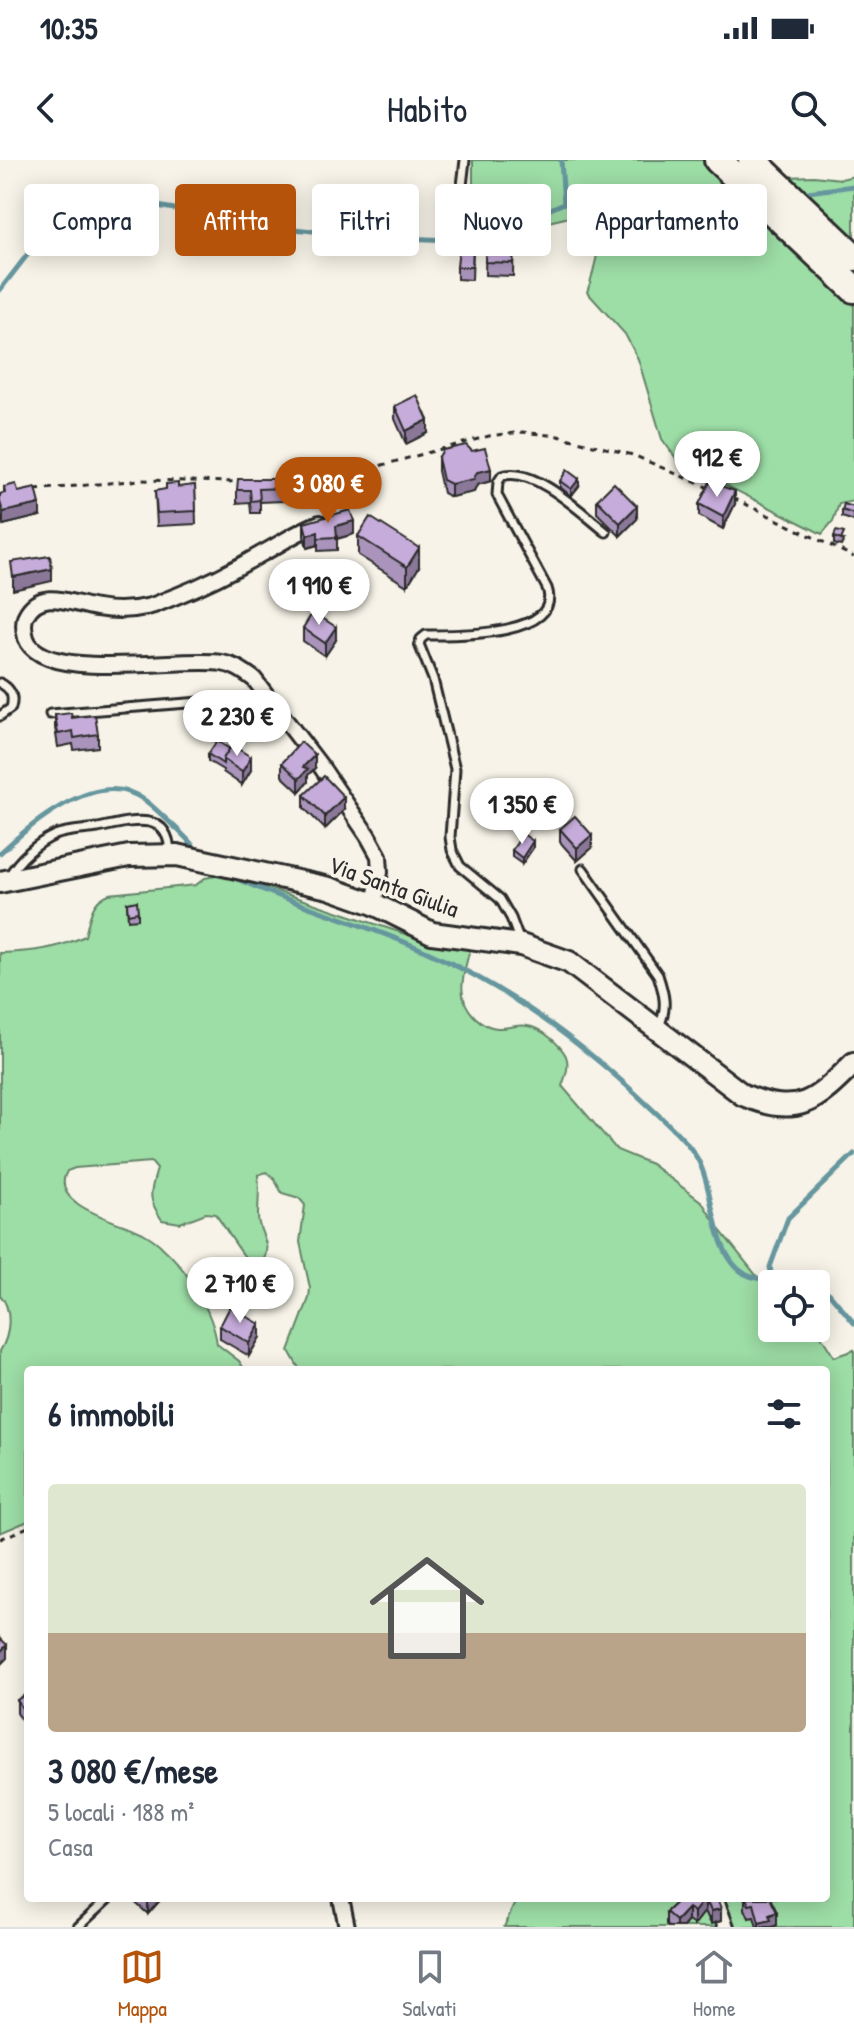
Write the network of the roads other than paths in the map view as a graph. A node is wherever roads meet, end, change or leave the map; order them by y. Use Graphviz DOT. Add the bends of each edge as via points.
graph roads {
  1 [pos="465,160"];
  2 [pos="718,160"];
  3 [pos="752,160"];
  4 [pos="462,184"];
  5 [pos="854,257"];
  6 [pos="854,289"];
  7 [pos="335,516"];
  8 [pos="606,532"];
  9 [pos="0,683"];
  10 [pos="50,714"];
  11 [pos="0,716"];
  12 [pos="285,719"];
  13 [pos="170,855"];
  14 [pos="583,869"];
  15 [pos="4,880"];
  16 [pos="374,904"];
  17 [pos="521,945"];
  18 [pos="658,1028"];
  19 [pos="854,1063"];
  20 [pos="105,1902"];
  21 [pos="342,1902"];
  22 [pos="717,1902"];
  23 [pos="78,1927"];
  24 [pos="347,1927"];
  25 [pos="726,1927"];
  1 -- 4 [label="lane"];
  2 -- 6 [label="highway"];
  3 -- 5 [label="highway"];
  7 -- 12 [label="street" via="148,607 120,611 58,598 41,601 24,618 30,648 58,661 223,663 240,668"];
  8 -- 17 [label="lane" via="537,481 502,476 497,495 550,601 532,622 471,635 426,635 419,644 455,769 452,850 460,866 500,899"];
  9 -- 11 [label="lane" via="13,700"];
  10 -- 12 [label="lane" via="225,700"];
  12 -- 16 [label="street" via="379,856"];
  13 -- 15 [label="street, Via Santa Giulia" via="129,856"];
  13 -- 15 [label="lane" via="163,829 142,820 56,835 31,851"];
  13 -- 16 [label="street, Via Santa Giulia" via="329,888"];
  14 -- 18 [label="lane" via="658,975 665,1008"];
  16 -- 17 [label="street, Via Santa Giulia" via="432,933"];
  17 -- 18 [label="street, Via Santa Giulia" via="569,962"];
  18 -- 19 [label="street, Via Santa Giulia" via="743,1095 773,1105 797,1106 823,1095"];
  20 -- 23 [label="lane"];
  21 -- 24 [label="street"];
  22 -- 25 [label="street"];
}
